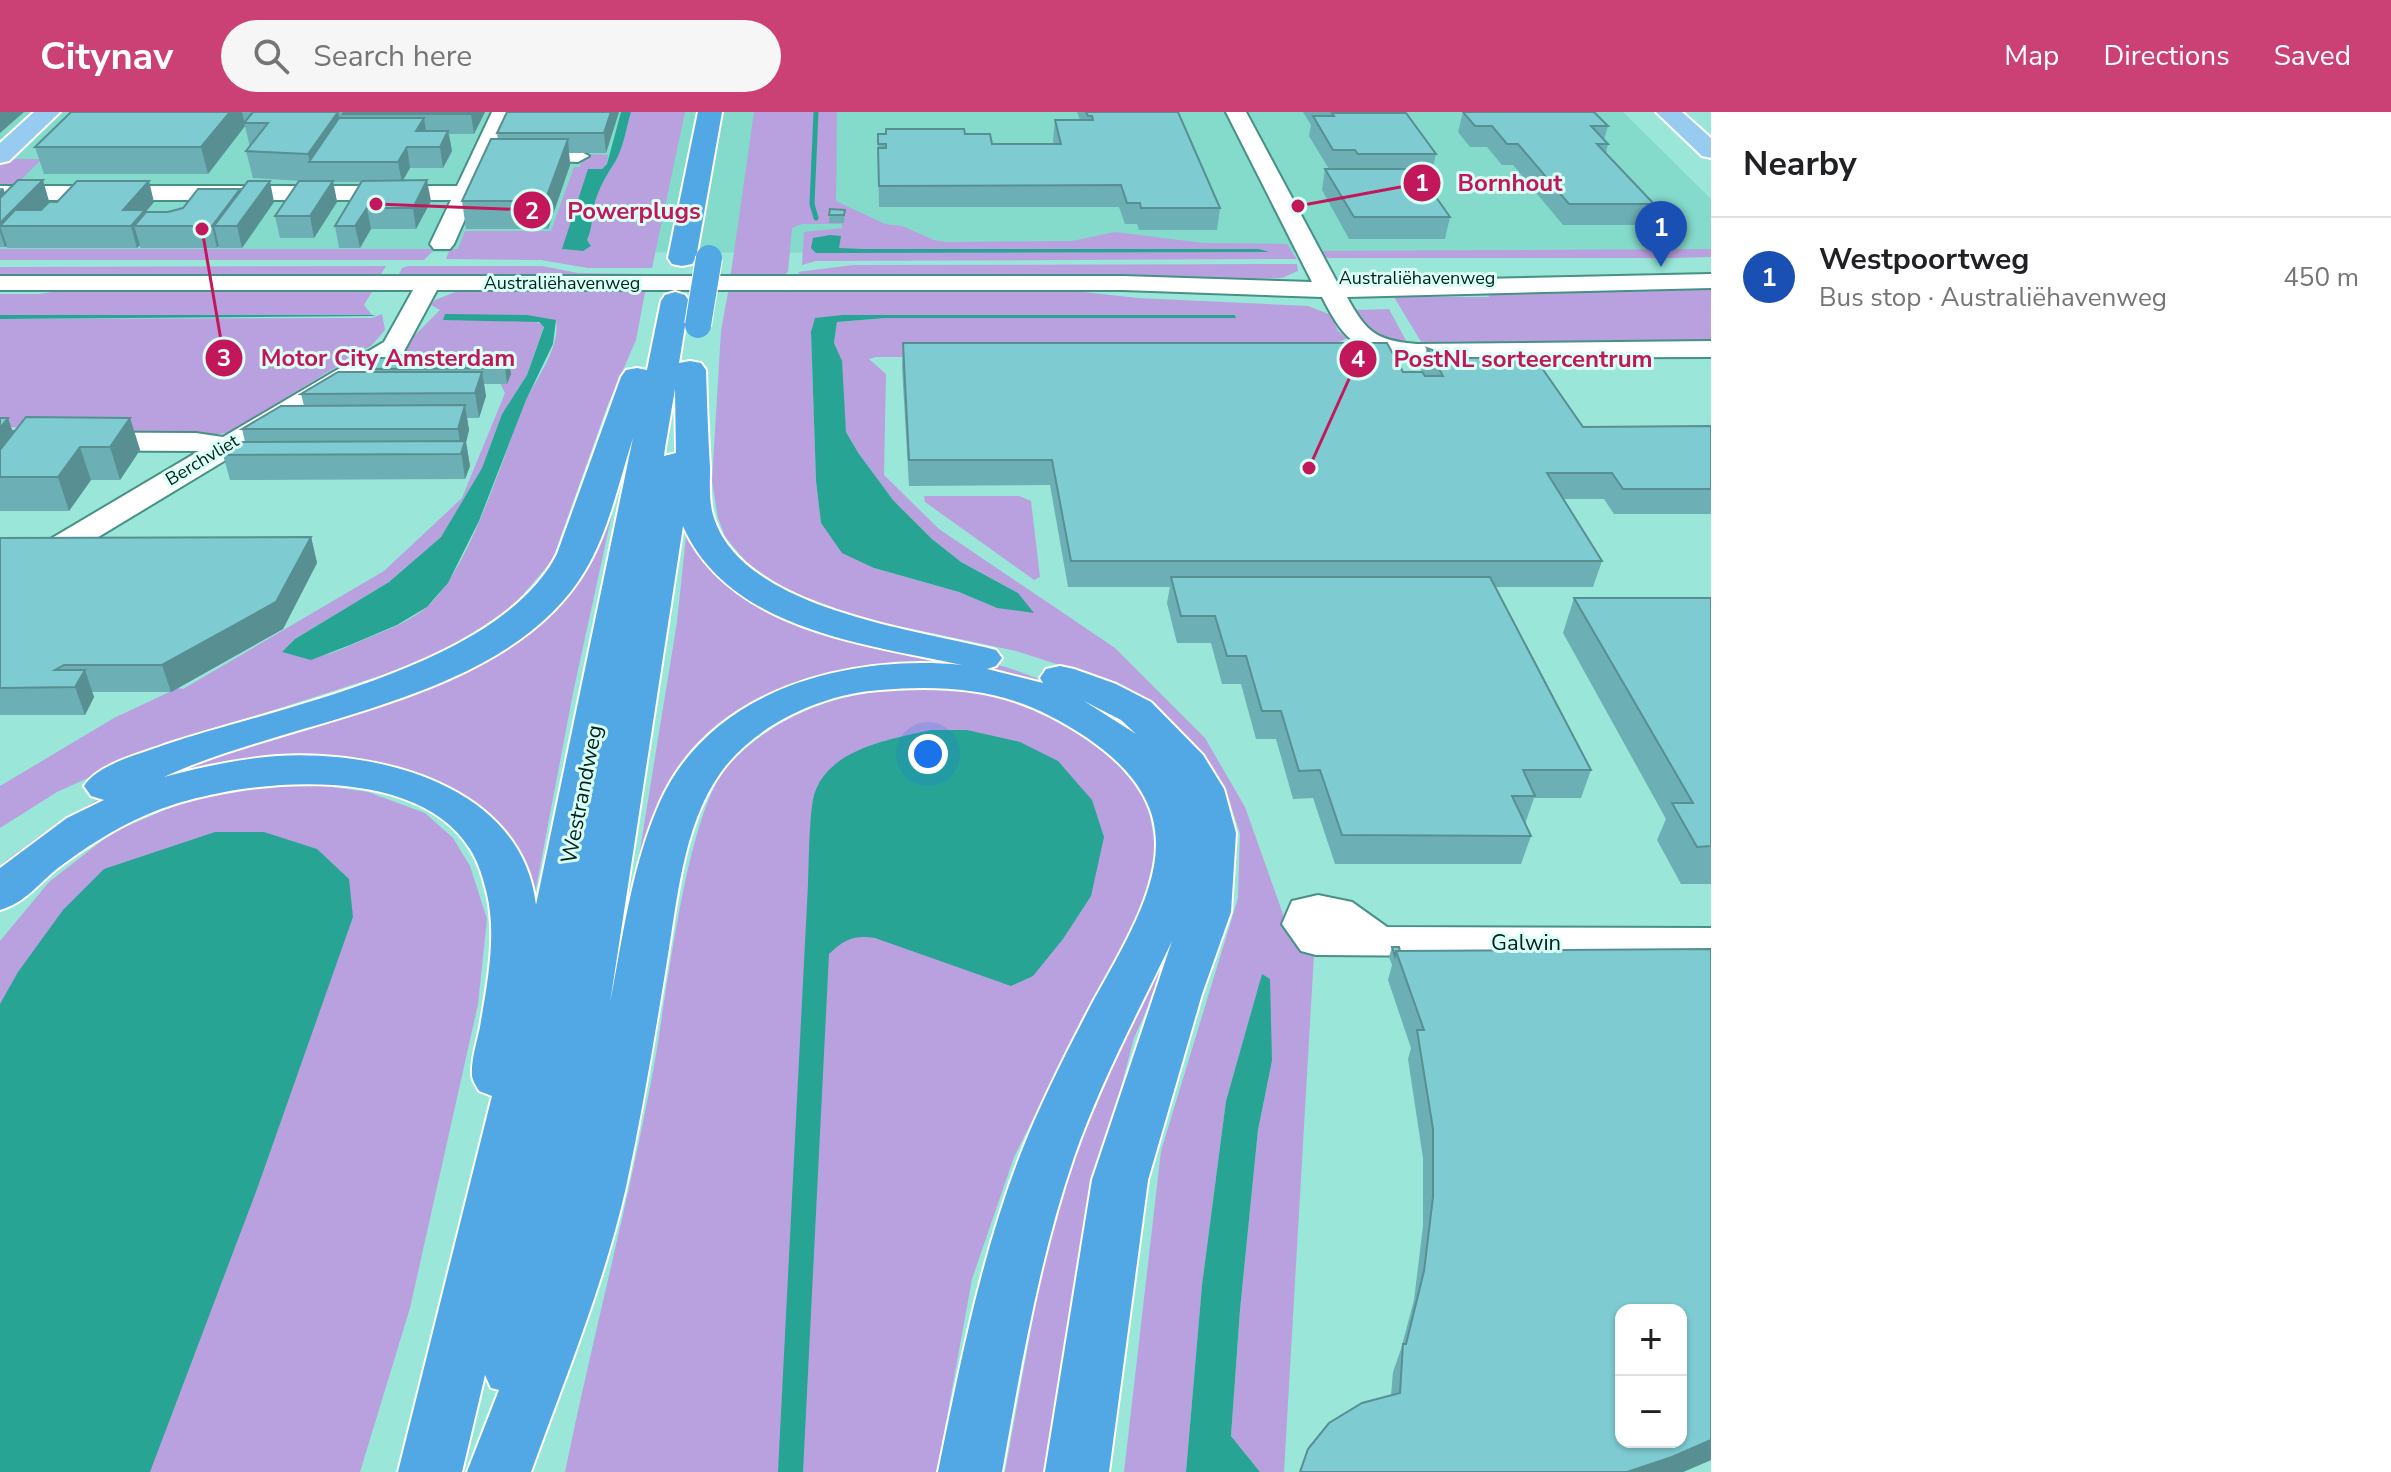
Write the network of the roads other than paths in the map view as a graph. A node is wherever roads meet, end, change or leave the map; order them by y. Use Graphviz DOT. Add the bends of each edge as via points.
graph roads {
  1 [pos="48,112"];
  2 [pos="502,112"];
  3 [pos="710,112"];
  4 [pos="732,112"];
  5 [pos="1236,112"];
  6 [pos="1668,112"];
  7 [pos="1711,151"];
  8 [pos="482,155"];
  9 [pos="0,156"];
  10 [pos="578,156"];
  11 [pos="37,173"];
  12 [pos="8,193"];
  13 [pos="464,193"];
  14 [pos="442,244"];
  15 [pos="696,258"];
  16 [pos="1711,273"];
  17 [pos="1711,281"];
  18 [pos="0,283"];
  19 [pos="429,283"];
  20 [pos="1326,283"];
  21 [pos="677,329"];
  22 [pos="1711,349"];
  23 [pos="0,441"];
  24 [pos="224,446"];
  25 [pos="31,564"];
  26 [pos="0,854"];
  27 [pos="0,894"];
  28 [pos="1359,942"];
  29 [pos="1711,943"];
  30 [pos="467,1325"];
  31 [pos="430,1472"];
  32 [pos="490,1472"];
  33 [pos="499,1472"];
  34 [pos="970,1472"];
  35 [pos="1077,1472"];
  1 -- 9 [label="main road"];
  2 -- 8 [label="street"];
  3 -- 15 [label="highway, Westrandweg"];
  4 -- 15 [label="highway, Westrandweg" via="715,221"];
  5 -- 20 [label="street"];
  6 -- 7 [label="main road"];
  8 -- 10 [label="street"];
  8 -- 13 [label="street"];
  11 -- 12 [label="street"];
  12 -- 13 [label="street"];
  13 -- 14 [label="street"];
  15 -- 21 [label="highway, Westrandweg, bridge"];
  16 -- 20 [label="street, Australiëhavenweg"];
  17 -- 20 [label="street, Australiëhavenweg" via="1495,287"];
  18 -- 19 [label="street, Australiëhavenweg"];
  19 -- 20 [label="street, Australiëhavenweg" via="1123,283 1205,288"];
  19 -- 24 [label="street, Berchvliet" via="394,347"];
  20 -- 22 [label="street, Australiëhavenweg" via="1355,332 1395,350"];
  21 -- 26 [label="highway" via="581,542 560,581 519,625 486,647 431,671 162,760 67,807"];
  21 -- 30 [label="highway, Westrandweg" via="516,1117"];
  21 -- 32 [label="highway, Westrandweg" via="595,957"];
  21 -- 35 [label="highway" via="694,511 698,530 725,567 771,598 818,617 1102,693 1136,711 1158,731 1182,755 1202,789 1213,833 1207,912 1120,1180"];
  23 -- 24 [label="street"];
  24 -- 25 [label="street, Berchvliet"];
  27 -- 30 [label="highway" via="53,846 89,824 141,800 217,777 289,768 365,775 416,787 466,817 491,844 505,876 513,953"];
  28 -- 29 [label="street, Galwin"];
  30 -- 31 [label="highway, Westrandweg"];
  33 -- 34 [label="highway" via="587,1229 664,850 694,777 730,734 782,703 854,680 932,675 1017,687 1051,699 1111,735 1152,773 1168,797 1179,841 1169,898 1063,1116 1025,1228 1007,1284"];
}
